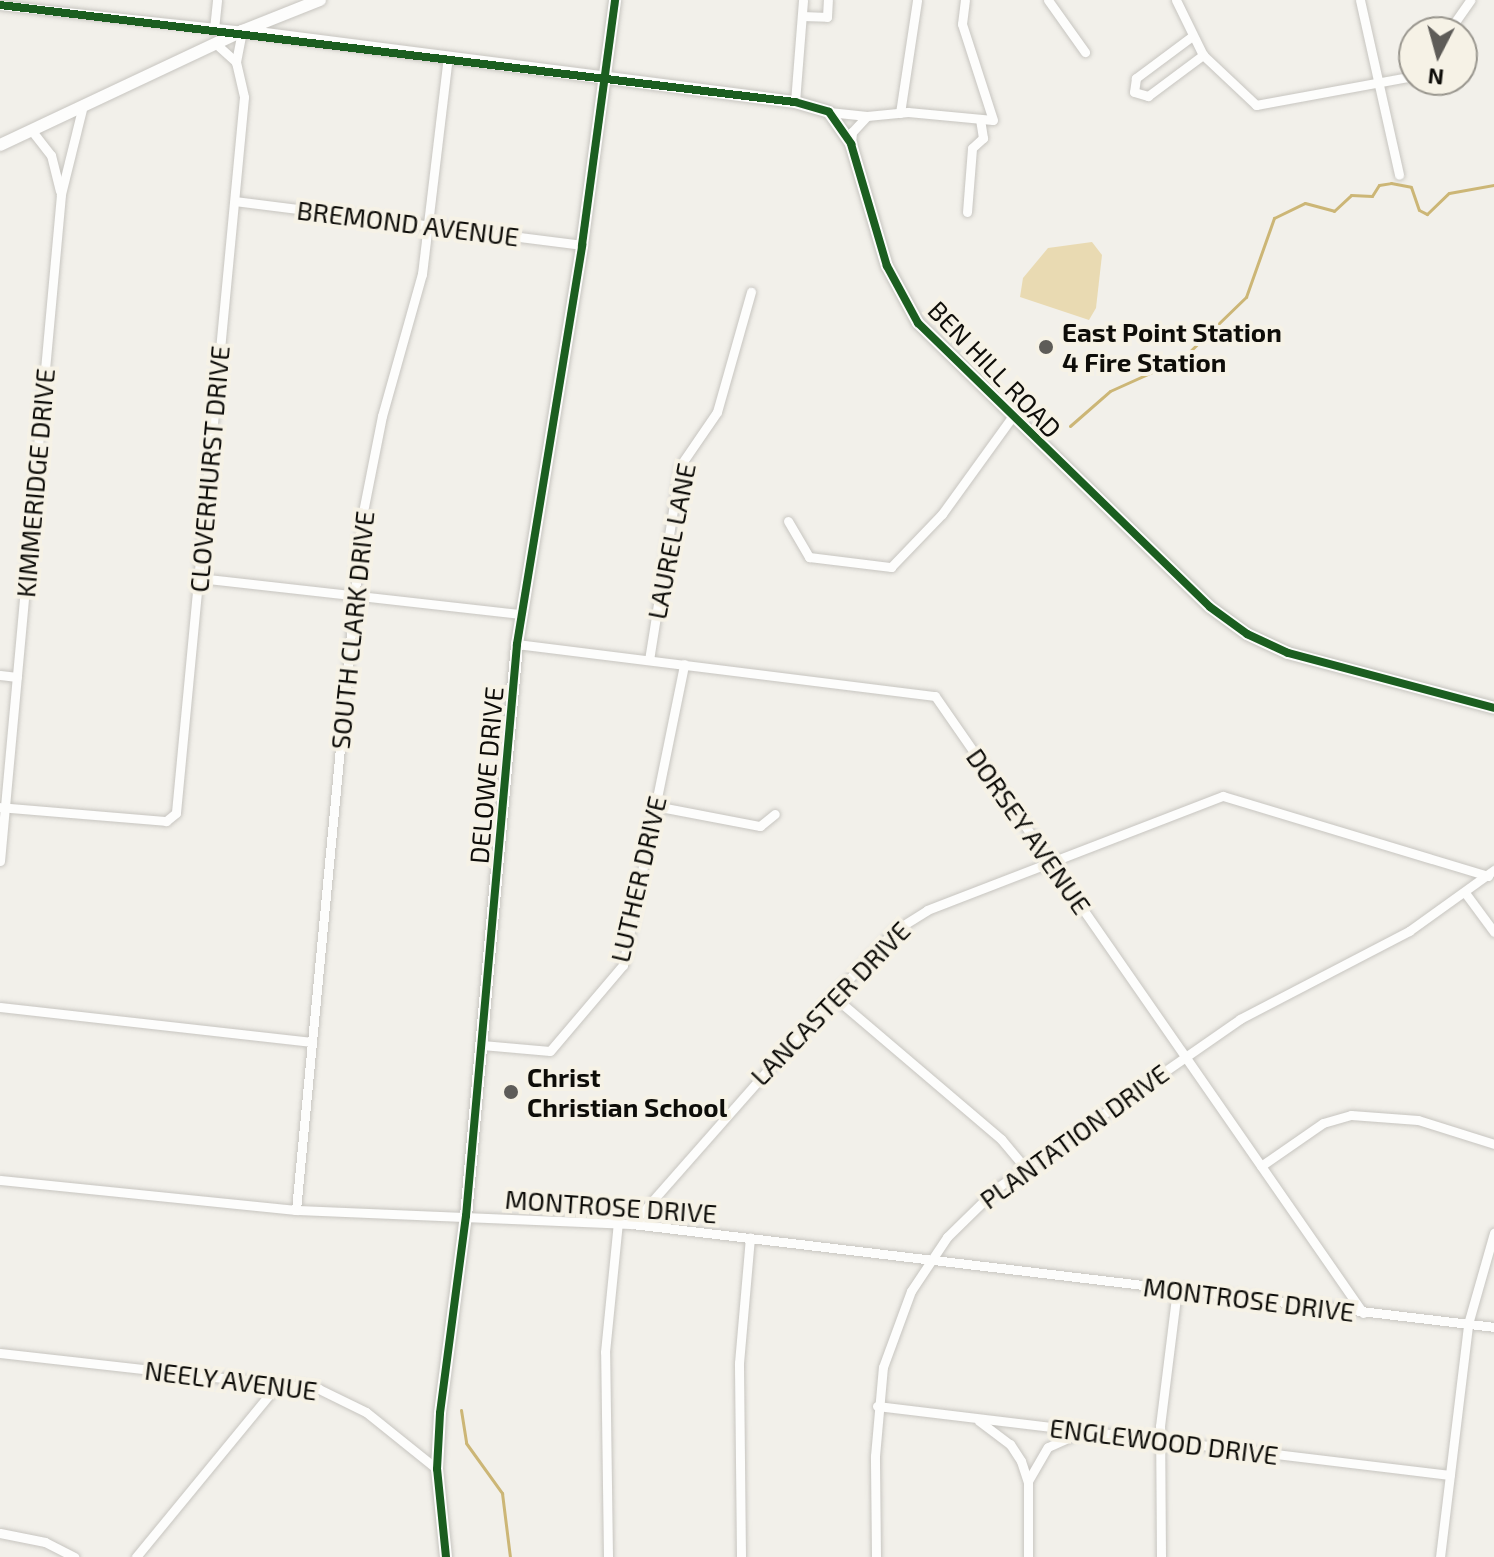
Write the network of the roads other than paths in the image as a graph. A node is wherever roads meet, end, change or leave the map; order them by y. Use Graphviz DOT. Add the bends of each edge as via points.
graph roads {
  1 [pos="217,0"];
  2 [pos="320,0"];
  3 [pos="615,0"];
  4 [pos="803,0"];
  5 [pos="828,0"];
  6 [pos="917,0"];
  7 [pos="965,0"];
  8 [pos="1048,0"];
  9 [pos="1176,0"];
  10 [pos="1360,0"];
  11 [pos="0,5"];
  12 [pos="802,16"];
  13 [pos="214,29"];
  14 [pos="242,31"];
  15 [pos="1191,37"];
  16 [pos="215,43"];
  17 [pos="1085,52"];
  18 [pos="1203,55"];
  19 [pos="448,57"];
  20 [pos="236,62"];
  21 [pos="604,77"];
  22 [pos="1398,78"];
  23 [pos="1379,81"];
  24 [pos="795,102"];
  25 [pos="82,109"];
  26 [pos="829,112"];
  27 [pos="900,113"];
  28 [pos="867,116"];
  29 [pos="980,119"];
  30 [pos="32,131"];
  31 [pos="851,144"];
  32 [pos="0,145"];
  33 [pos="1399,175"];
  34 [pos="61,194"];
  35 [pos="235,201"];
  36 [pos="967,212"];
  37 [pos="428,226"];
  38 [pos="582,245"];
  39 [pos="751,292"];
  40 [pos="1012,417"];
  41 [pos="788,521"];
  42 [pos="199,578"];
  43 [pos="354,593"];
  44 [pos="521,614"];
  45 [pos="517,644"];
  46 [pos="649,660"];
  47 [pos="684,664"];
  48 [pos="0,675"];
  49 [pos="17,677"];
  50 [pos="1494,708"];
  51 [pos="655,806"];
  52 [pos="2,808"];
  53 [pos="775,814"];
  54 [pos="0,861"];
  55 [pos="1050,861"];
  56 [pos="1491,873"];
  57 [pos="1466,894"];
  58 [pos="1494,932"];
  59 [pos="833,996"];
  60 [pos="0,1007"];
  61 [pos="312,1042"];
  62 [pos="482,1045"];
  63 [pos="1185,1056"];
  64 [pos="1494,1144"];
  65 [pos="1261,1166"];
  66 [pos="1025,1168"];
  67 [pos="0,1180"];
  68 [pos="296,1210"];
  69 [pos="466,1216"];
  70 [pos="618,1222"];
  71 [pos="632,1224"];
  72 [pos="1494,1233"];
  73 [pos="750,1237"];
  74 [pos="931,1260"];
  75 [pos="1177,1290"];
  76 [pos="1363,1313"];
  77 [pos="1468,1324"];
  78 [pos="1494,1327"];
  79 [pos="0,1353"];
  80 [pos="278,1384"];
  81 [pos="877,1406"];
  82 [pos="975,1418"];
  83 [pos="1116,1435"];
  84 [pos="1160,1440"];
  85 [pos="437,1469"];
  86 [pos="1450,1475"];
  87 [pos="1028,1482"];
  88 [pos="0,1533"];
  89 [pos="74,1557"];
  90 [pos="136,1557"];
  91 [pos="446,1557"];
  92 [pos="608,1557"];
  93 [pos="741,1557"];
  94 [pos="876,1557"];
  95 [pos="1028,1557"];
  96 [pos="1161,1557"];
  97 [pos="1440,1557"];
  1 -- 13 [label="street"];
  2 -- 14 [label="street"];
  3 -- 21 [label="street, DELOWE DRIVE"];
  4 -- 12 [label="street"];
  5 -- 12 [label="street" via="827,17"];
  6 -- 27 [label="street"];
  7 -- 29 [label="street" via="962,24 993,120"];
  8 -- 17 [label="street"];
  9 -- 15 [label="street"];
  10 -- 23 [label="street"];
  11 -- 13 [label="street"];
  12 -- 24 [label="street"];
  13 -- 14 [label="street"];
  14 -- 16 [label="street"];
  14 -- 19 [label="street"];
  14 -- 20 [label="street, CLOVERHURST DRIVE"];
  15 -- 18 [label="street"];
  15 -- 18 [label="street" via="1136,78 1134,92 1148,96"];
  16 -- 20 [label="street"];
  16 -- 25 [label="street"];
  18 -- 23 [label="street" via="1256,105"];
  19 -- 21 [label="street"];
  19 -- 37 [label="street, SOUTH CLARK DRIVE"];
  20 -- 35 [label="street, CLOVERHURST DRIVE" via="244,97"];
  21 -- 24 [label="street"];
  21 -- 38 [label="street, DELOWE DRIVE"];
  22 -- 23 [label="street"];
  23 -- 33 [label="street"];
  24 -- 26 [label="street"];
  25 -- 30 [label="street"];
  25 -- 34 [label="street, KIMMERIDGE DRIVE"];
  26 -- 28 [label="street"];
  26 -- 31 [label="street, BEN HILL ROAD"];
  27 -- 28 [label="street"];
  27 -- 29 [label="street"];
  28 -- 31 [label="street" via="852,132"];
  29 -- 36 [label="street" via="983,138 972,148"];
  30 -- 32 [label="street"];
  30 -- 34 [label="street" via="51,155"];
  31 -- 40 [label="street, BEN HILL ROAD" via="887,266 904,302 935,343"];
  34 -- 49 [label="street, KIMMERIDGE DRIVE"];
  35 -- 37 [label="street, BREMOND AVENUE"];
  35 -- 42 [label="street, CLOVERHURST DRIVE"];
  37 -- 38 [label="street, BREMOND AVENUE"];
  37 -- 43 [label="street, SOUTH CLARK DRIVE" via="413,315 369,468"];
  38 -- 44 [label="street, DELOWE DRIVE"];
  39 -- 46 [label="street, LAUREL LANE" via="717,412 680,466"];
  40 -- 41 [label="street" via="942,514 891,567 809,557"];
  40 -- 50 [label="street, BEN HILL ROAD" via="1210,607 1247,634 1288,653"];
  42 -- 43 [label="street"];
  42 -- 52 [label="street, CLOVERHURST DRIVE" via="176,813 166,821"];
  43 -- 44 [label="street"];
  43 -- 61 [label="street, SOUTH CLARK DRIVE"];
  44 -- 45 [label="street, DELOWE DRIVE"];
  45 -- 46 [label="street, DORSEY AVENUE"];
  45 -- 62 [label="street, DELOWE DRIVE"];
  46 -- 47 [label="street, DORSEY AVENUE"];
  47 -- 51 [label="street, LUTHER DRIVE"];
  47 -- 55 [label="street, DORSEY AVENUE" via="935,696"];
  48 -- 49 [label="street"];
  49 -- 52 [label="street, KIMMERIDGE DRIVE"];
  51 -- 53 [label="street" via="760,826"];
  51 -- 62 [label="street, LUTHER DRIVE" via="623,965 550,1051"];
  52 -- 54 [label="street, KIMMERIDGE DRIVE"];
  55 -- 56 [label="street, LANCASTER DRIVE" via="1223,796"];
  55 -- 59 [label="street, LANCASTER DRIVE" via="912,917"];
  55 -- 63 [label="street, DORSEY AVENUE"];
  56 -- 57 [label="street, PLANTATION DRIVE"];
  57 -- 58 [label="street"];
  57 -- 63 [label="street, PLANTATION DRIVE" via="1409,931 1240,1019"];
  59 -- 66 [label="street" via="1001,1139"];
  59 -- 71 [label="street, LANCASTER DRIVE"];
  60 -- 61 [label="street"];
  61 -- 68 [label="street, SOUTH CLARK DRIVE"];
  62 -- 69 [label="street, DELOWE DRIVE"];
  63 -- 65 [label="street, DORSEY AVENUE"];
  63 -- 66 [label="street, PLANTATION DRIVE"];
  64 -- 65 [label="street" via="1418,1120 1351,1115 1323,1123"];
  65 -- 76 [label="street, DORSEY AVENUE"];
  66 -- 74 [label="street, PLANTATION DRIVE" via="973,1209"];
  67 -- 68 [label="street, MONTROSE DRIVE"];
  68 -- 69 [label="street, MONTROSE DRIVE"];
  69 -- 70 [label="street, MONTROSE DRIVE"];
  69 -- 85 [label="street, DELOWE DRIVE"];
  70 -- 71 [label="street, MONTROSE DRIVE"];
  70 -- 92 [label="street" via="605,1352"];
  71 -- 73 [label="street, MONTROSE DRIVE"];
  72 -- 77 [label="street"];
  73 -- 74 [label="street, MONTROSE DRIVE"];
  73 -- 93 [label="street" via="739,1363"];
  74 -- 75 [label="street, MONTROSE DRIVE"];
  74 -- 81 [label="street, PLANTATION DRIVE" via="894,1331"];
  75 -- 76 [label="street, MONTROSE DRIVE"];
  75 -- 84 [label="street"];
  76 -- 77 [label="street, MONTROSE DRIVE"];
  77 -- 78 [label="street, MONTROSE DRIVE"];
  77 -- 86 [label="street"];
  79 -- 80 [label="street, NEELY AVENUE"];
  80 -- 85 [label="street, NEELY AVENUE" via="319,1389 349,1401"];
  80 -- 90 [label="street"];
  81 -- 82 [label="street, ENGLEWOOD DRIVE"];
  81 -- 94 [label="street, PLANTATION DRIVE"];
  82 -- 83 [label="street, ENGLEWOOD DRIVE"];
  82 -- 87 [label="street" via="1010,1444"];
  83 -- 84 [label="street, ENGLEWOOD DRIVE"];
  83 -- 87 [label="street" via="1080,1434 1058,1440 1038,1456"];
  84 -- 86 [label="street, ENGLEWOOD DRIVE"];
  84 -- 96 [label="street"];
  85 -- 91 [label="street, DELOWE DRIVE"];
  86 -- 97 [label="street"];
  87 -- 95 [label="street"];
  88 -- 89 [label="street" via="45,1542"];
}
